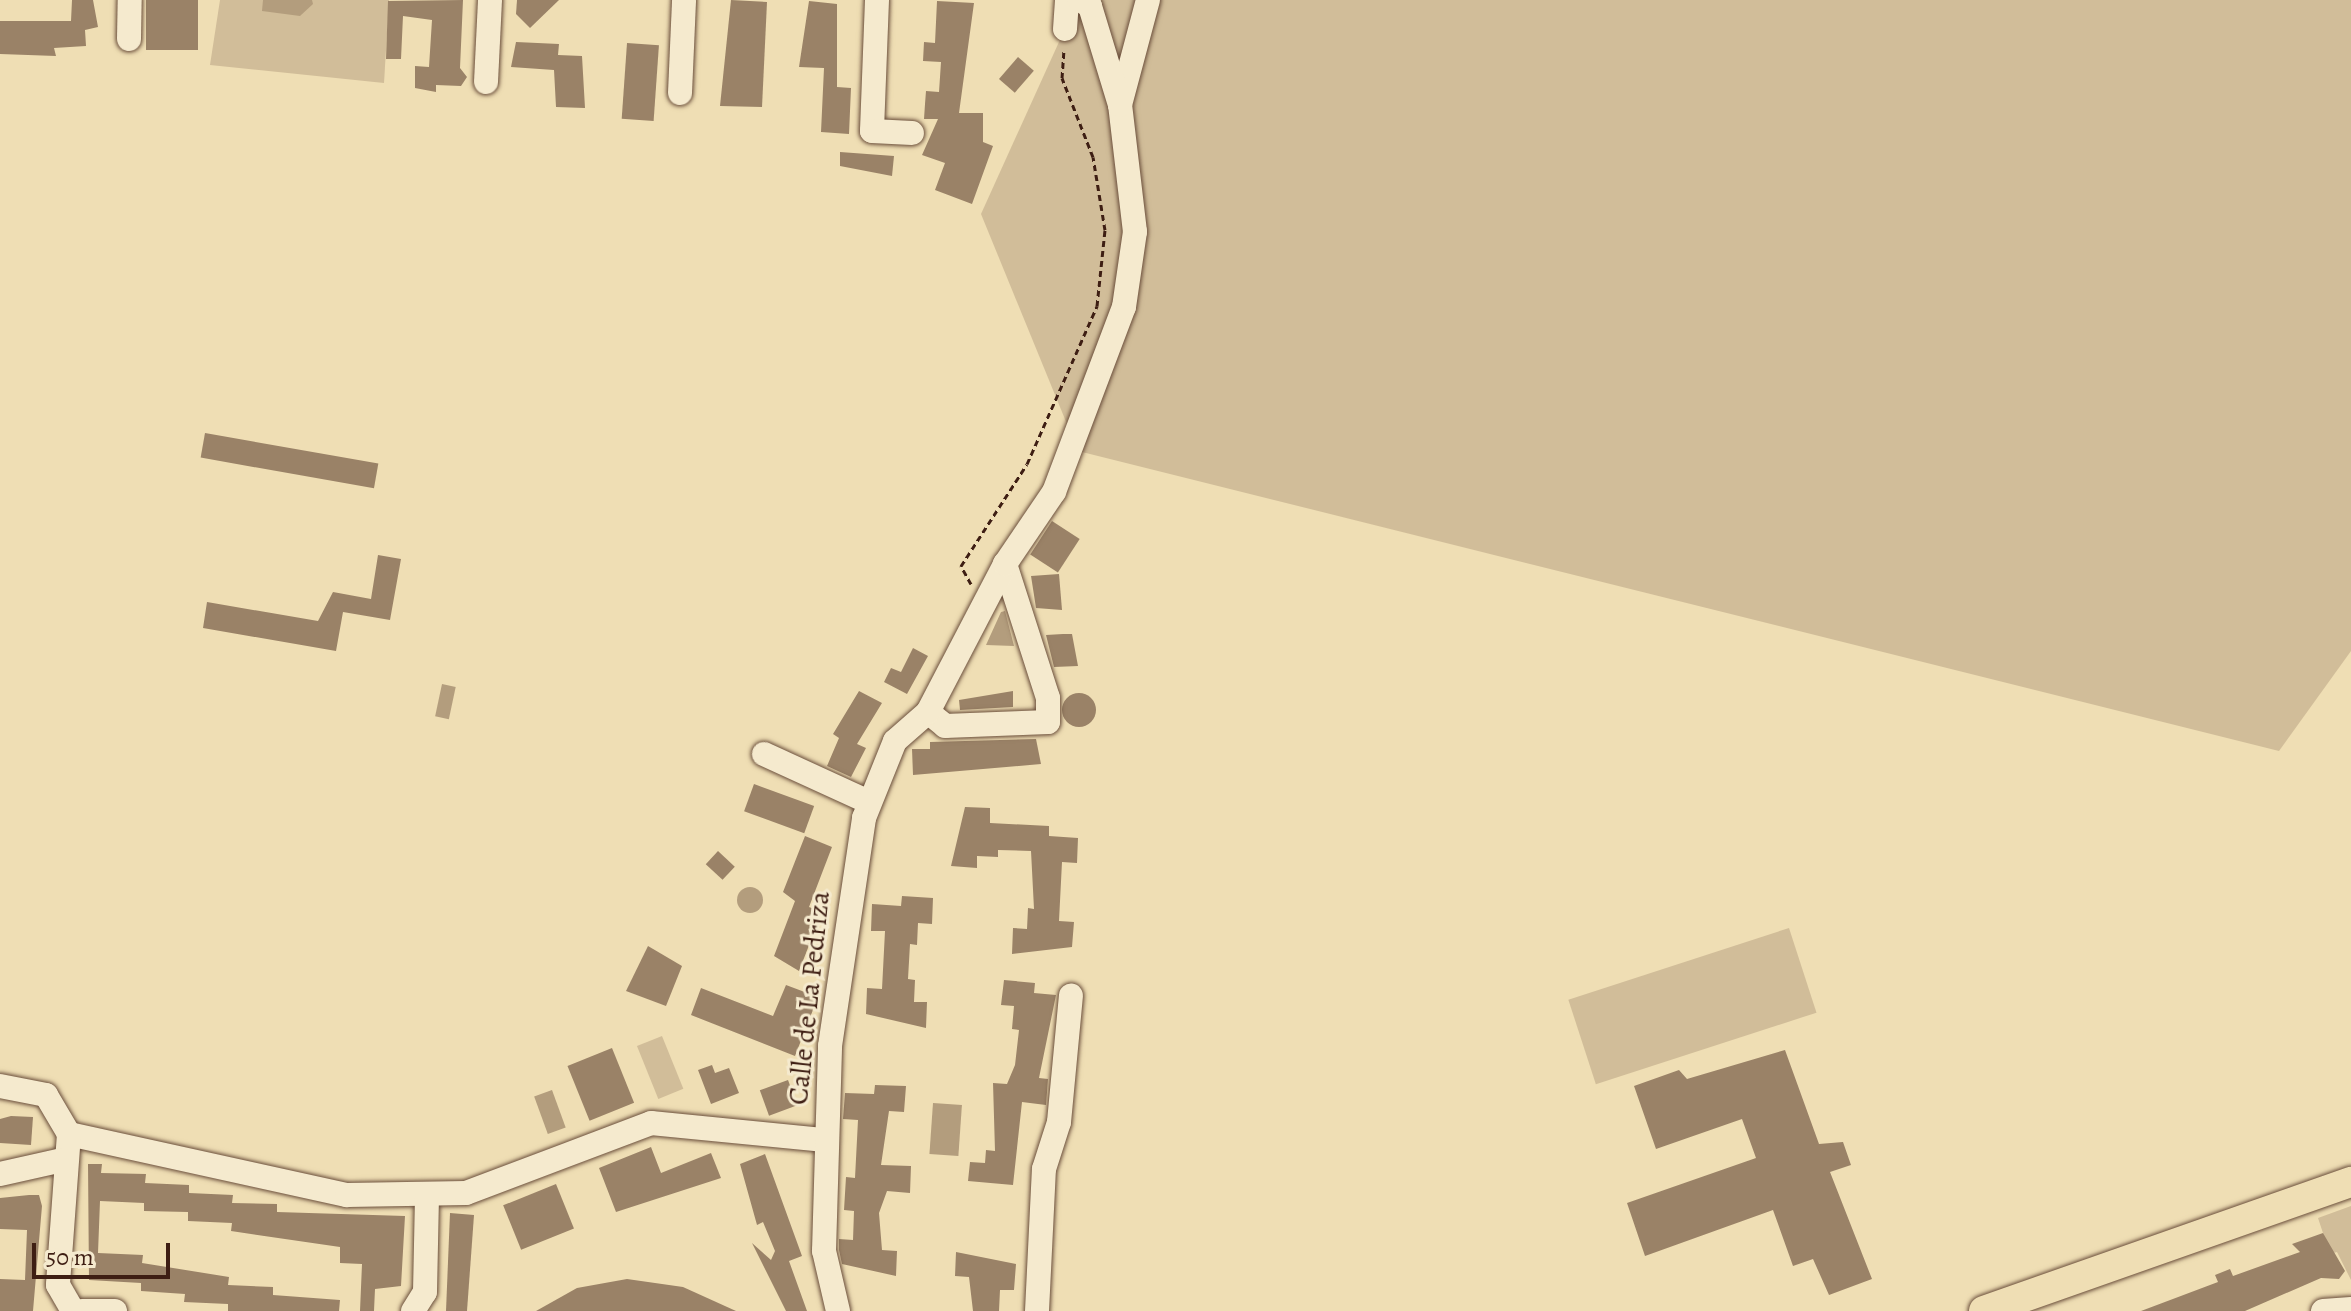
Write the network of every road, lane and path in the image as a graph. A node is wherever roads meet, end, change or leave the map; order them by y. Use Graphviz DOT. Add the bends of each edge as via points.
graph roads {
  1 [pos="130,0"];
  2 [pos="490,0"];
  3 [pos="684,0"];
  4 [pos="877,0"];
  5 [pos="1067,0"];
  6 [pos="1080,0"];
  7 [pos="1148,0"];
  8 [pos="1065,29"];
  9 [pos="129,39"];
  10 [pos="486,82"];
  11 [pos="680,93"];
  12 [pos="1120,105"];
  13 [pos="912,133"];
  14 [pos="1005,564"];
  15 [pos="982,605"];
  16 [pos="928,712"];
  17 [pos="764,754"];
  18 [pos="869,802"];
  19 [pos="1071,996"];
  20 [pos="0,1086"];
  21 [pos="69,1134"];
  22 [pos="825,1140"];
  23 [pos="62,1160"];
  24 [pos="0,1174"];
  25 [pos="2350,1182"];
  26 [pos="427,1194"];
  27 [pos="2351,1309"];
  28 [pos="73,1311"];
  29 [pos="82,1311"];
  30 [pos="115,1311"];
  31 [pos="413,1311"];
  32 [pos="838,1311"];
  33 [pos="1037,1311"];
  34 [pos="1984,1311"];
  35 [pos="2323,1311"];
  1 -- 9 [label="street"];
  2 -- 10 [label="street"];
  3 -- 11 [label="street"];
  4 -- 13 [label="street" via="872,131"];
  5 -- 8 [label="street"];
  6 -- 12 [label="street, Calle de La Pedriza" via="1090,6"];
  7 -- 12 [label="street"];
  8 -- 15 [label="path" via="1062,78 1093,157 1105,230 1097,306 1027,464 961,566"];
  12 -- 14 [label="street, Calle de La Pedriza" via="1135,232 1124,307 1054,492"];
  14 -- 15 [label="street, Calle de La Pedriza"];
  14 -- 16 [label="street" via="1048,698 1048,722 945,726"];
  15 -- 16 [label="street, Calle de La Pedriza"];
  16 -- 18 [label="street, Calle de La Pedriza" via="895,741"];
  17 -- 18 [label="street"];
  18 -- 22 [label="street, Calle de La Pedriza" via="841,942"];
  19 -- 33 [label="street" via="1059,1122 1044,1169"];
  20 -- 21 [label="street" via="46,1095"];
  21 -- 23 [label="street"];
  21 -- 26 [label="street" via="347,1195"];
  22 -- 26 [label="street" via="651,1123 466,1193"];
  22 -- 32 [label="street, Calle de La Pedriza" via="824,1251"];
  23 -- 24 [label="street"];
  23 -- 28 [label="street" via="58,1285"];
  25 -- 34 [label="main road"];
  26 -- 31 [label="street" via="425,1292"];
  27 -- 35 [label="street"];
  29 -- 30 [label="street"];
}
